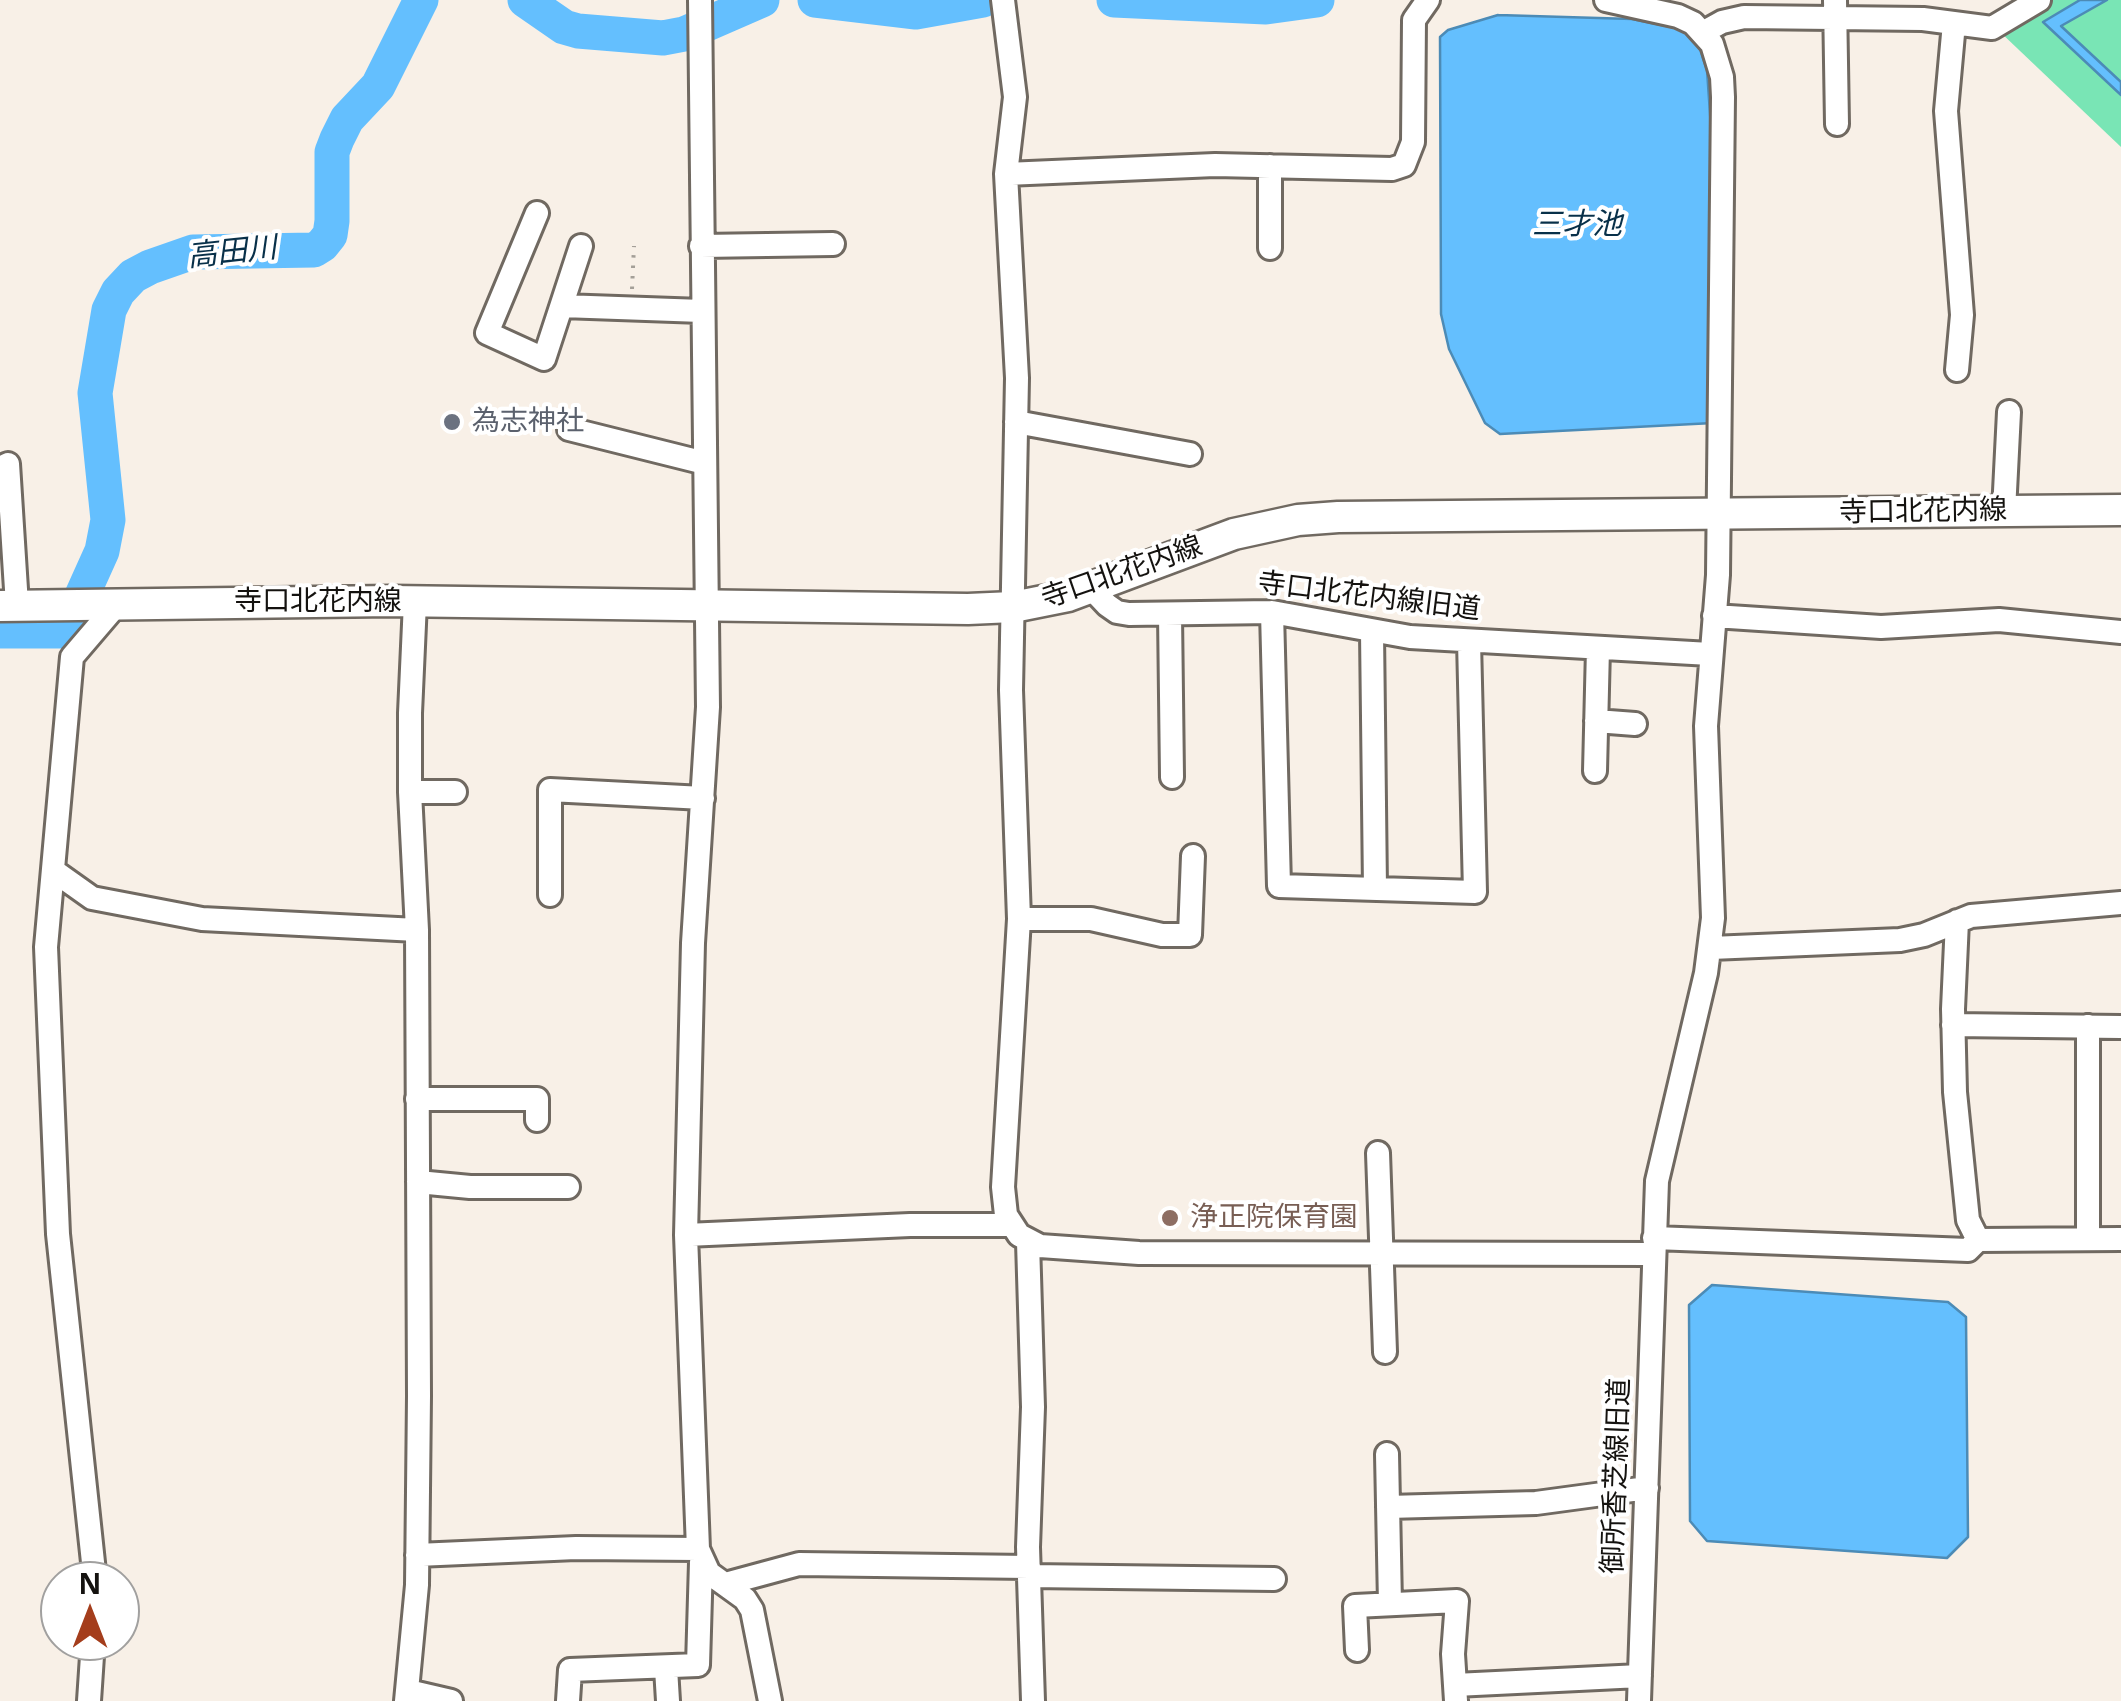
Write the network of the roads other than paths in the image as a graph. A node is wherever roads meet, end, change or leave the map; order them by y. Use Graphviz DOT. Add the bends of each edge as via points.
graph roads {
  1 [pos="1428,0"];
  2 [pos="1606,0"];
  3 [pos="2039,0"];
  4 [pos="1003,3"];
  5 [pos="1835,8"];
  6 [pos="700,18"];
  7 [pos="1954,23"];
  8 [pos="1704,32"];
  9 [pos="1837,124"];
  10 [pos="1270,166"];
  11 [pos="1006,174"];
  12 [pos="537,213"];
  13 [pos="833,244"];
  14 [pos="581,246"];
  15 [pos="701,246"];
  16 [pos="1270,248"];
  17 [pos="562,306"];
  18 [pos="702,311"];
  19 [pos="1957,370"];
  20 [pos="2009,412"];
  21 [pos="1016,422"];
  22 [pos="569,428"];
  23 [pos="1190,454"];
  24 [pos="705,462"];
  25 [pos="4,466"];
  26 [pos="2121,510"];
  27 [pos="2004,511"];
  28 [pos="1719,514"];
  29 [pos="1091,588"];
  30 [pos="416,602"];
  31 [pos="92,603"];
  32 [pos="8,606"];
  33 [pos="708,606"];
  34 [pos="1013,606"];
  35 [pos="1272,612"];
  36 [pos="1170,614"];
  37 [pos="1714,616"];
  38 [pos="1372,632"];
  39 [pos="2121,632"];
  40 [pos="1470,640"];
  41 [pos="1598,648"];
  42 [pos="1710,654"];
  43 [pos="1596,721"];
  44 [pos="1636,724"];
  45 [pos="1596,771"];
  46 [pos="1172,777"];
  47 [pos="410,792"];
  48 [pos="456,792"];
  49 [pos="703,798"];
  50 [pos="1192,856"];
  51 [pos="54,871"];
  52 [pos="1375,889"];
  53 [pos="550,896"];
  54 [pos="2121,903"];
  55 [pos="1019,919"];
  56 [pos="1956,921"];
  57 [pos="417,930"];
  58 [pos="1711,948"];
  59 [pos="1953,1025"];
  60 [pos="2088,1026"];
  61 [pos="2121,1027"];
  62 [pos="417,1099"];
  63 [pos="537,1120"];
  64 [pos="1378,1154"];
  65 [pos="418,1182"];
  66 [pos="568,1186"];
  67 [pos="1020,1234"];
  68 [pos="686,1235"];
  69 [pos="2088,1239"];
  70 [pos="2121,1239"];
  71 [pos="1978,1240"];
  72 [pos="1654,1246"];
  73 [pos="1381,1254"];
  74 [pos="1385,1352"];
  75 [pos="1387,1454"];
  76 [pos="1647,1488"];
  77 [pos="1388,1506"];
  78 [pos="417,1555"];
  79 [pos="700,1556"];
  80 [pos="94,1561"];
  81 [pos="1029,1572"];
  82 [pos="1274,1579"];
  83 [pos="725,1584"];
  84 [pos="1390,1604"];
  85 [pos="1357,1650"];
  86 [pos="92,1661"];
  87 [pos="666,1668"];
  88 [pos="1640,1676"];
  89 [pos="1455,1693"];
  90 [pos="407,1696"];
  91 [pos="89,1701"];
  92 [pos="451,1701"];
  93 [pos="568,1701"];
  94 [pos="668,1701"];
  95 [pos="770,1701"];
  96 [pos="1032,1701"];
  97 [pos="1639,1701"];
  1 -- 10 [label="street" via="1414,20 1413,142 1404,166"];
  2 -- 8 [label="street" via="1678,16"];
  3 -- 7 [label="street" via="1992,28"];
  4 -- 11 [label="street" via="1015,97"];
  5 -- 7 [label="street"];
  5 -- 8 [label="street" via="1722,22"];
  5 -- 9 [label="street"];
  6 -- 15 [label="street"];
  7 -- 19 [label="street" via="1946,111 1962,315"];
  8 -- 28 [label="street" via="1718,58 1723,98"];
  10 -- 11 [label="street"];
  10 -- 16 [label="street"];
  11 -- 21 [label="street"];
  12 -- 17 [label="street" via="487,333 544,359"];
  13 -- 15 [label="street"];
  14 -- 17 [label="street"];
  15 -- 18 [label="street"];
  17 -- 18 [label="street"];
  18 -- 24 [label="street"];
  20 -- 27 [label="street"];
  21 -- 23 [label="street"];
  21 -- 34 [label="street"];
  22 -- 24 [label="street"];
  24 -- 33 [label="street"];
  25 -- 32 [label="street"];
  26 -- 27 [label="main road, 寺口北花内線"];
  27 -- 28 [label="main road, 寺口北花内線"];
  28 -- 29 [label="main road, 寺口北花内線" via="1298,520 1234,534"];
  28 -- 37 [label="street"];
  29 -- 34 [label="main road, 寺口北花内線"];
  29 -- 36 [label="street, 寺口北花内線旧道" via="1116,612"];
  30 -- 31 [label="main road, 寺口北花内線"];
  30 -- 33 [label="main road, 寺口北花内線"];
  30 -- 47 [label="street"];
  31 -- 32 [label="main road, 寺口北花内線"];
  31 -- 51 [label="street" via="72,658"];
  33 -- 34 [label="main road, 寺口北花内線"];
  33 -- 49 [label="street"];
  34 -- 55 [label="street"];
  35 -- 36 [label="street, 寺口北花内線旧道"];
  35 -- 38 [label="street, 寺口北花内線旧道"];
  35 -- 52 [label="street" via="1279,886"];
  36 -- 46 [label="street"];
  37 -- 39 [label="street" via="1881,627 2012,621"];
  37 -- 42 [label="street"];
  38 -- 40 [label="street, 寺口北花内線旧道"];
  38 -- 52 [label="street"];
  40 -- 41 [label="street, 寺口北花内線旧道"];
  40 -- 52 [label="street" via="1475,892"];
  41 -- 42 [label="street, 寺口北花内線旧道"];
  41 -- 43 [label="street"];
  42 -- 58 [label="street"];
  43 -- 44 [label="street"];
  43 -- 45 [label="street"];
  47 -- 48 [label="street"];
  47 -- 57 [label="street"];
  49 -- 53 [label="street" via="550,790"];
  49 -- 68 [label="street"];
  50 -- 55 [label="street" via="1190,935 1091,919"];
  51 -- 57 [label="street" via="92,898 202,919"];
  51 -- 80 [label="street" via="46,947 56,1196"];
  54 -- 56 [label="street"];
  55 -- 67 [label="street" via="1002,1186"];
  56 -- 58 [label="street" via="1900,940"];
  56 -- 59 [label="street"];
  57 -- 62 [label="street"];
  58 -- 72 [label="street, 御所香芝線旧道" via="1662,1152"];
  59 -- 60 [label="street"];
  59 -- 71 [label="street" via="1968,1220"];
  60 -- 61 [label="street"];
  60 -- 69 [label="street"];
  62 -- 63 [label="street" via="537,1099"];
  62 -- 65 [label="street"];
  64 -- 73 [label="street"];
  65 -- 66 [label="street"];
  65 -- 78 [label="street"];
  67 -- 68 [label="street" via="910,1225"];
  67 -- 73 [label="street" via="1040,1246 1158,1253"];
  67 -- 81 [label="street" via="1033,1407"];
  68 -- 79 [label="street"];
  69 -- 70 [label="street"];
  69 -- 71 [label="street"];
  71 -- 72 [label="street" via="1968,1250"];
  72 -- 73 [label="street"];
  72 -- 76 [label="street, 御所香芝線旧道"];
  73 -- 74 [label="street"];
  75 -- 77 [label="street"];
  76 -- 77 [label="street" via="1536,1503"];
  76 -- 88 [label="street, 御所香芝線旧道"];
  77 -- 84 [label="street"];
  78 -- 79 [label="street" via="576,1548"];
  78 -- 90 [label="street"];
  79 -- 83 [label="street"];
  79 -- 87 [label="street" via="698,1665"];
  81 -- 82 [label="street"];
  81 -- 83 [label="street" via="799,1564"];
  81 -- 96 [label="street"];
  83 -- 95 [label="street" via="752,1610"];
  84 -- 85 [label="street" via="1356,1606"];
  84 -- 89 [label="street" via="1457,1601"];
  86 -- 91 [label="street"];
  87 -- 93 [label="street" via="570,1670"];
  87 -- 94 [label="street"];
  88 -- 89 [label="street"];
  88 -- 97 [label="street, 御所香芝線旧道"];
  90 -- 92 [label="street"];
}
